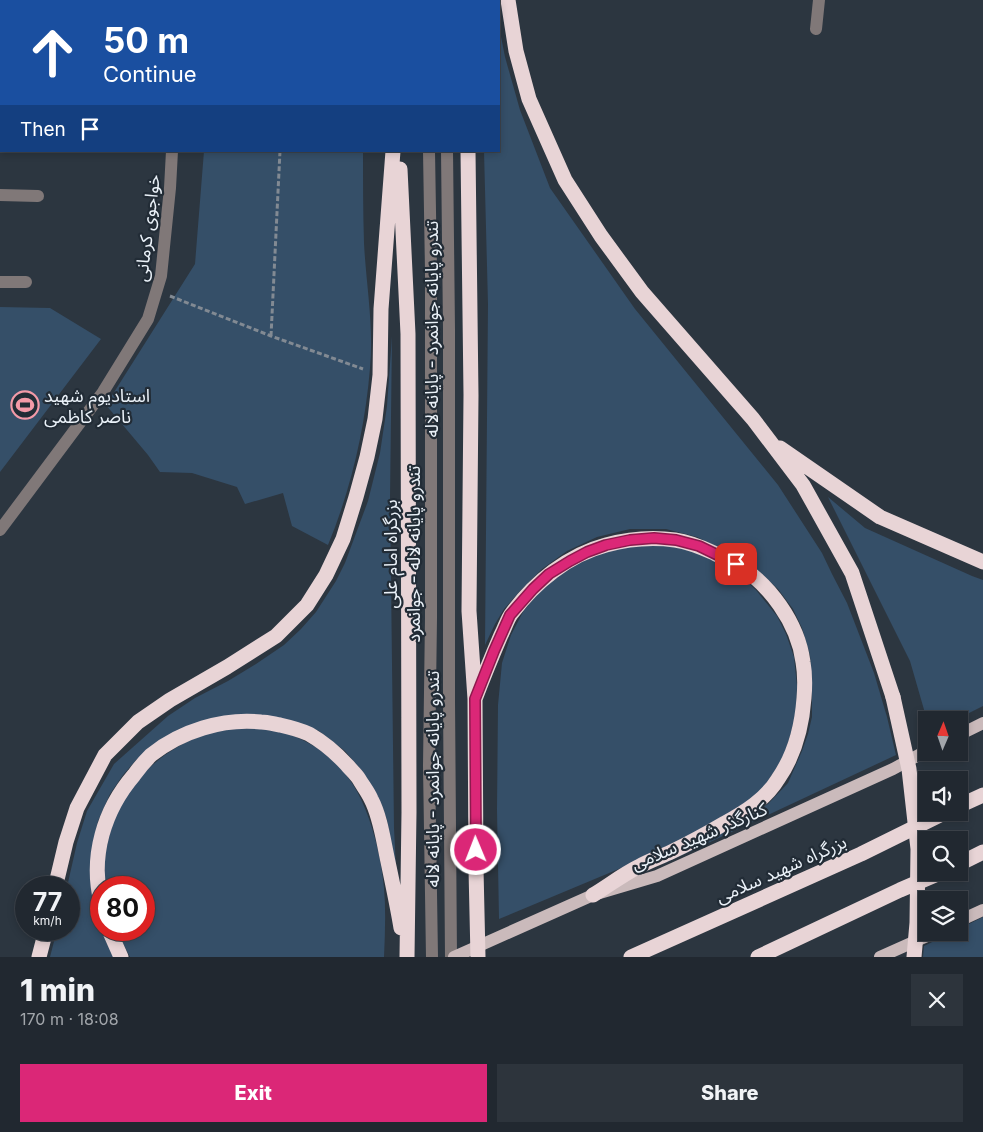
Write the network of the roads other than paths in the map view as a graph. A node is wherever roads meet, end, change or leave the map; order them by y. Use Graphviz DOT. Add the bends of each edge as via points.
graph roads {
  1 [pos="508,0"];
  2 [pos="820,0"];
  3 [pos="816,29"];
  4 [pos="172,152"];
  5 [pos="393,152"];
  6 [pos="399,152"];
  7 [pos="429,152"];
  8 [pos="447,152"];
  9 [pos="468,152"];
  10 [pos="0,195"];
  11 [pos="38,196"];
  12 [pos="0,282"];
  13 [pos="26,282"];
  14 [pos="769,440"];
  15 [pos="0,530"];
  16 [pos="983,562"];
  17 [pos="475,699"];
  18 [pos="983,723"];
  19 [pos="968,730"];
  20 [pos="918,755"];
  21 [pos="983,795"];
  22 [pos="968,802"];
  23 [pos="928,821"];
  24 [pos="983,852"];
  25 [pos="968,860"];
  26 [pos="58,876"];
  27 [pos="98,876"];
  28 [pos="921,881"];
  29 [pos="593,895"];
  30 [pos="983,910"];
  31 [pos="968,918"];
  32 [pos="918,940"];
  33 [pos="43,941"];
  34 [pos="114,941"];
  35 [pos="39,957"];
  36 [pos="121,957"];
  37 [pos="407,957"];
  38 [pos="432,957"];
  39 [pos="453,957"];
  40 [pos="478,957"];
  41 [pos="631,957"];
  42 [pos="758,957"];
  43 [pos="880,957"];
  44 [pos="914,957"];
  1 -- 14 [label="highway" via="516,51 529,99 565,180 642,292"];
  2 -- 3 [label="street"];
  4 -- 15 [label="street, خواجوی کرمانی" via="162,276 148,319 103,392"];
  5 -- 26 [label="highway" via="375,419 343,539 307,605 276,636 138,722 105,755 77,808"];
  6 -- 37 [label="highway, بزرگراه امام علی" via="408,334"];
  7 -- 38 [label="street, تندرو پایانه لاله - جوانمرد"];
  8 -- 39 [label="street, تندرو پایانه جوانمرد - پایانه لاله"];
  9 -- 17 [label="highway" via="469,611"];
  10 -- 11 [label="street"];
  12 -- 13 [label="street"];
  14 -- 16 [label="highway" via="880,517"];
  14 -- 44 [label="highway, bridge" via="803,485 852,573 893,697 909,769 918,849"];
  17 -- 29 [label="highway" via="510,615 549,574 606,545 654,538 699,546 744,570 765,588 784,612 798,640 804,662 804,686 798,735 778,780 760,801 740,815 637,867"];
  17 -- 40 [label="highway, bridge"];
  18 -- 19 [label="main road"];
  20 -- 29 [label="main road, کنارگذر شهید سلامی" via="657,876"];
  21 -- 22 [label="highway"];
  23 -- 41 [label="highway, بزرگراه شهید سلامی"];
  24 -- 25 [label="highway"];
  27 -- 37 [label="highway" via="99,845 105,822 126,784 150,756 183,736 219,724 262,722 286,726 307,733 328,746 358,778 372,800"];
  28 -- 42 [label="highway"];
  29 -- 39 [label="main road, کنارگذر شهید سلامی"];
  30 -- 31 [label="main road"];
  32 -- 43 [label="main road"];
  33 -- 35 [label="highway"];
  34 -- 36 [label="highway"];
}
